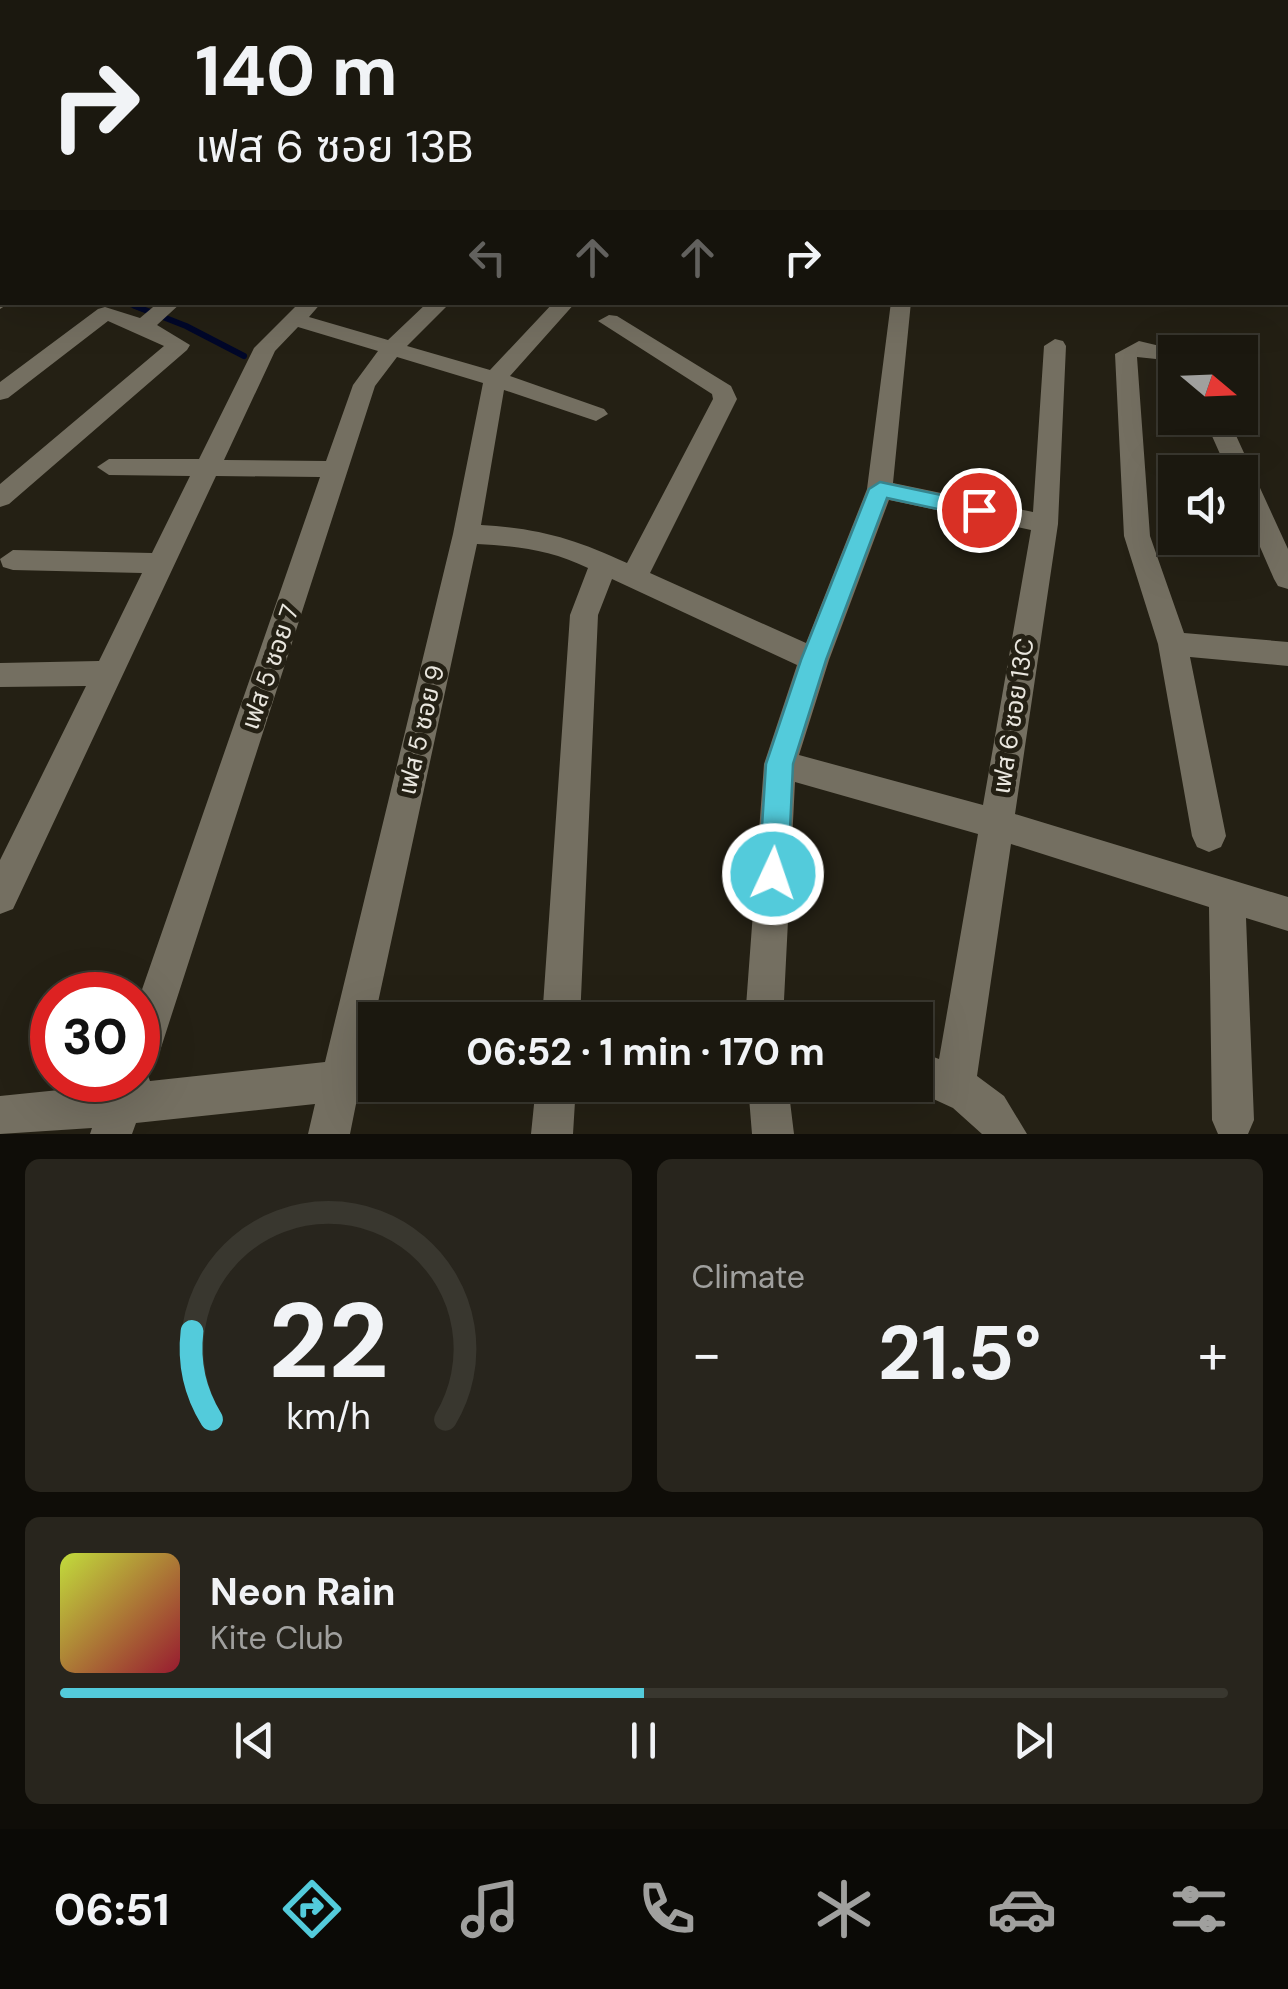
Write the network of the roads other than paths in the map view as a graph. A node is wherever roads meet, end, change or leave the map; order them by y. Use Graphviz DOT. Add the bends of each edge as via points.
graph roads {
  1 [pos="168,305"];
  2 [pos="438,305"];
  3 [pos="563,305"];
  4 [pos="901,305"];
  5 [pos="303,311"];
  6 [pos="610,320"];
  7 [pos="143,326"];
  8 [pos="1055,346"];
  9 [pos="392,348"];
  10 [pos="1158,351"];
  11 [pos="494,379"];
  12 [pos="0,393"];
  13 [pos="596,414"];
  14 [pos="1224,435"];
  15 [pos="108,467"];
  16 [pos="208,468"];
  17 [pos="337,469"];
  18 [pos="880,489"];
  19 [pos="0,498"];
  20 [pos="1044,524"];
  21 [pos="466,534"];
  22 [pos="13,560"];
  23 [pos="164,562"];
  24 [pos="619,570"];
  25 [pos="1288,579"];
  26 [pos="1173,644"];
  27 [pos="1288,654"];
  28 [pos="814,660"];
  29 [pos="110,673"];
  30 [pos="0,675"];
  31 [pos="780,764"];
  32 [pos="996,824"];
  33 [pos="1209,836"];
  34 [pos="1227,895"];
  35 [pos="0,897"];
  36 [pos="1288,914"];
  37 [pos="160,991"];
  38 [pos="373,1002"];
  39 [pos="562,1002"];
  40 [pos="765,1002"];
  41 [pos="933,1076"];
  42 [pos="358,1079"];
  43 [pos="956,1084"];
  44 [pos="555,1102"];
  45 [pos="770,1102"];
  46 [pos="121,1106"];
  47 [pos="0,1117"];
  48 [pos="1233,1120"];
  49 [pos="329,1134"];
  50 [pos="552,1134"];
  51 [pos="773,1134"];
  52 [pos="1006,1134"];
  1 -- 7 [label="street"];
  2 -- 9 [label="street, เฟส 5 ซอย 7"];
  3 -- 11 [label="street"];
  4 -- 18 [label="street"];
  5 -- 9 [label="street"];
  5 -- 16 [label="street" via="266,348"];
  6 -- 24 [label="street" via="723,391 724,399"];
  7 -- 12 [label="street" via="105,313"];
  7 -- 19 [label="street" via="179,345"];
  8 -- 20 [label="street, เฟส 6 ซอย 13C"];
  9 -- 11 [label="street"];
  9 -- 17 [label="street, เฟส 5 ซอย 7" via="364,384"];
  10 -- 26 [label="street" via="1126,354 1137,536"];
  11 -- 13 [label="street"];
  11 -- 21 [label="street, เฟส 5 ซอย 9"];
  14 -- 25 [label="street"];
  15 -- 16 [label="street"];
  16 -- 17 [label="street"];
  16 -- 23 [label="street"];
  17 -- 37 [label="street, เฟส 5 ซอย 7"];
  18 -- 20 [label="street"];
  18 -- 28 [label="street"];
  20 -- 32 [label="street, เฟส 6 ซอย 13C"];
  21 -- 24 [label="street" via="563,545"];
  21 -- 38 [label="street, เฟส 5 ซอย 9"];
  22 -- 23 [label="street"];
  23 -- 29 [label="street"];
  24 -- 28 [label="street"];
  24 -- 39 [label="street" via="584,615"];
  26 -- 27 [label="street"];
  26 -- 33 [label="street"];
  28 -- 31 [label="street"];
  29 -- 30 [label="street"];
  29 -- 35 [label="street"];
  31 -- 32 [label="street"];
  31 -- 40 [label="street"];
  32 -- 34 [label="street"];
  32 -- 43 [label="street, เฟส 6 ซอย 13C"];
  34 -- 36 [label="street"];
  34 -- 48 [label="street"];
  41 -- 43 [label="street"];
  42 -- 46 [label="street"];
  42 -- 49 [label="street, เฟส 5 ซอย 9"];
  43 -- 52 [label="street"];
  44 -- 50 [label="street"];
  45 -- 51 [label="street"];
  46 -- 47 [label="street"];
}
